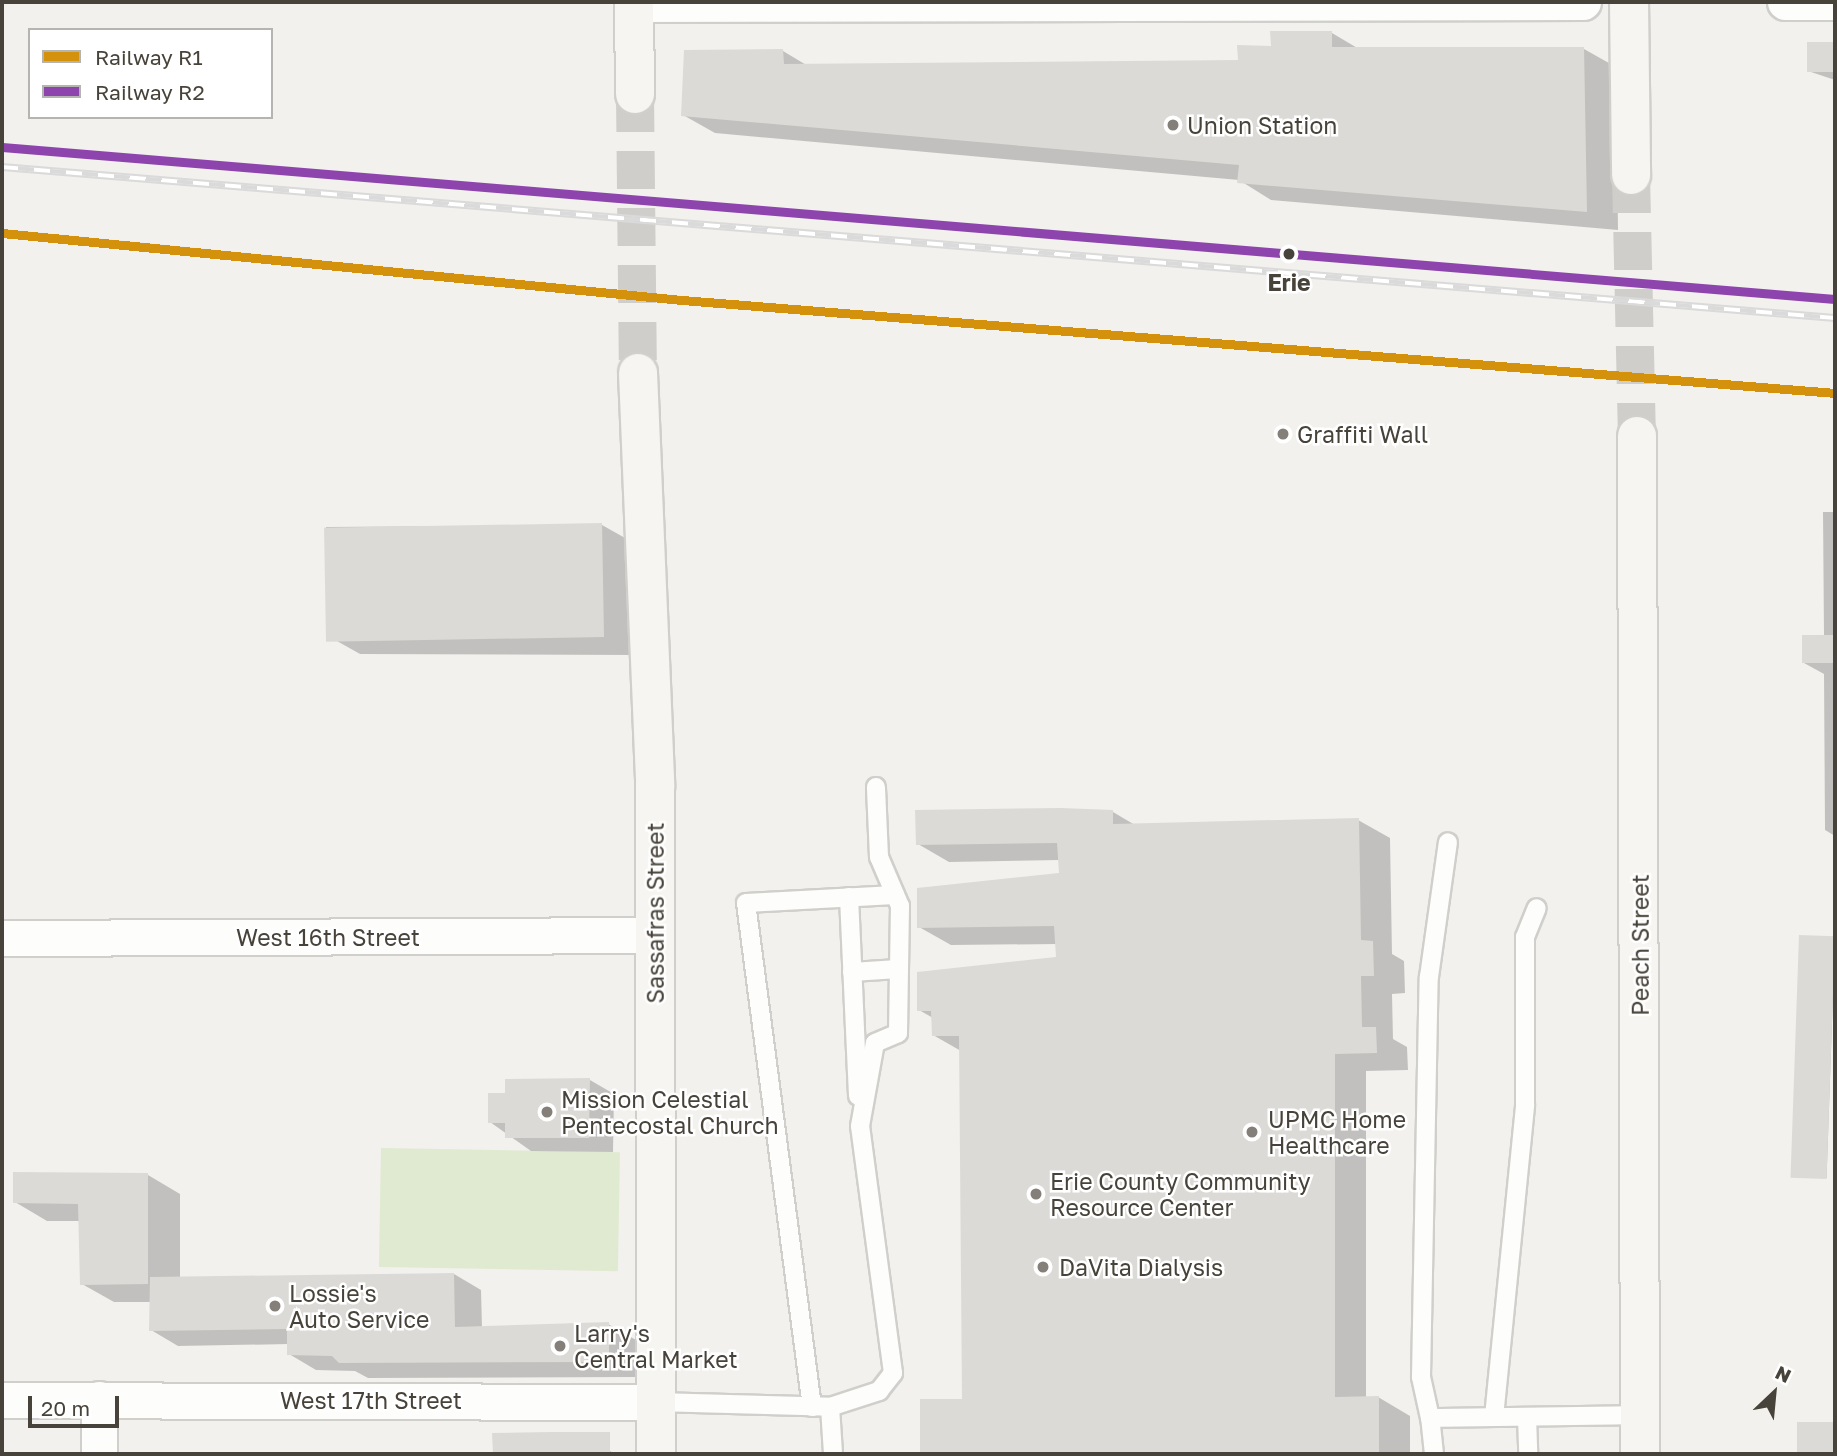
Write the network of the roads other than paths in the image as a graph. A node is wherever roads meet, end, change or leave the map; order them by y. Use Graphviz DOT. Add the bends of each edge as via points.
graph roads {
  1 [pos="1583,2"];
  2 [pos="1629,2"];
  3 [pos="1785,2"];
  4 [pos="1835,2"];
  5 [pos="634,3"];
  6 [pos="1253,4"];
  7 [pos="635,94"];
  8 [pos="1631,175"];
  9 [pos="638,373"];
  10 [pos="1637,436"];
  11 [pos="876,787"];
  12 [pos="1448,842"];
  13 [pos="895,895"];
  14 [pos="849,897"];
  15 [pos="1537,908"];
  16 [pos="655,936"];
  17 [pos="2,938"];
  18 [pos="898,970"];
  19 [pos="852,972"];
  20 [pos="860,1126"];
  21 [pos="99,1399"];
  22 [pos="2,1400"];
  23 [pos="656,1402"];
  24 [pos="812,1407"];
  25 [pos="830,1407"];
  26 [pos="1640,1415"];
  27 [pos="1494,1417"];
  28 [pos="1527,1417"];
  29 [pos="1430,1418"];
  30 [pos="99,1454"];
  31 [pos="656,1454"];
  32 [pos="833,1454"];
  33 [pos="1434,1454"];
  34 [pos="1528,1454"];
  35 [pos="1640,1454"];
  1 -- 6 [label="street"];
  2 -- 8 [label="main road"];
  3 -- 4 [label="street"];
  5 -- 6 [label="street"];
  5 -- 7 [label="main road"];
  9 -- 16 [label="main road, Sassafras Street"];
  10 -- 26 [label="main road, Peach Street"];
  11 -- 13 [label="lane" via="879,856"];
  12 -- 29 [label="lane" via="1428,990 1421,1377"];
  13 -- 14 [label="lane"];
  13 -- 18 [label="lane"];
  14 -- 19 [label="lane"];
  14 -- 24 [label="lane" via="746,903"];
  15 -- 27 [label="lane" via="1525,937 1525,1105"];
  16 -- 17 [label="street, West 16th Street"];
  16 -- 23 [label="main road, Sassafras Street"];
  18 -- 19 [label="lane"];
  18 -- 20 [label="lane" via="898,1033 875,1043"];
  19 -- 20 [label="lane"];
  20 -- 25 [label="lane" via="894,1373 879,1391"];
  21 -- 22 [label="street, West 17th Street"];
  21 -- 23 [label="street, West 17th Street"];
  21 -- 30 [label="street"];
  23 -- 24 [label="lane"];
  23 -- 31 [label="main road, Sassafras Street"];
  24 -- 25 [label="lane"];
  25 -- 32 [label="lane"];
  26 -- 28 [label="lane"];
  26 -- 35 [label="main road, Peach Street"];
  27 -- 28 [label="lane"];
  27 -- 29 [label="lane"];
  28 -- 34 [label="lane"];
  29 -- 33 [label="lane"];
}
